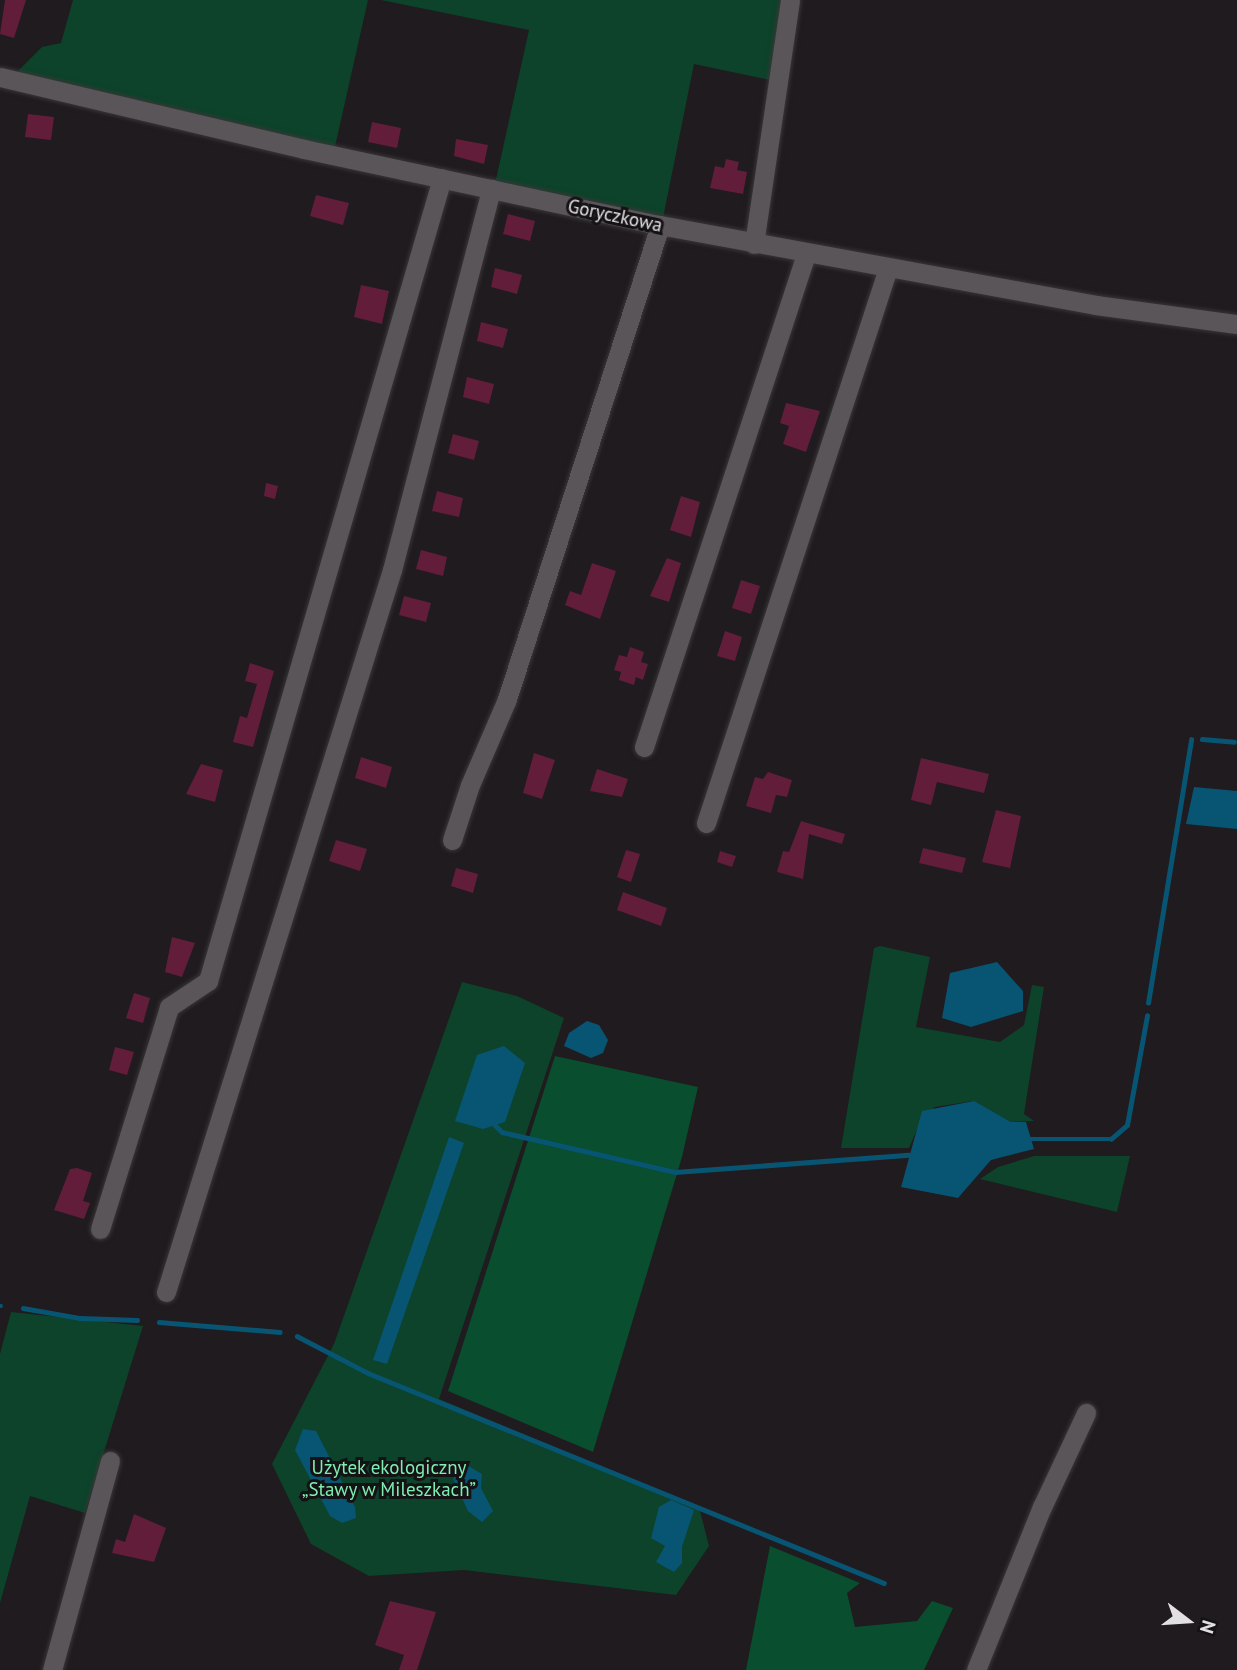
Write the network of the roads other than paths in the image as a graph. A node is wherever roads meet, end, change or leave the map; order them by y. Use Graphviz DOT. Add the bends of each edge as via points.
graph roads {
  1 [pos="790,0"];
  2 [pos="0,76"];
  3 [pos="442,178"];
  4 [pos="491,189"];
  5 [pos="660,225"];
  6 [pos="754,244"];
  7 [pos="806,254"];
  8 [pos="888,268"];
  9 [pos="1237,324"];
  10 [pos="644,747"];
  11 [pos="706,823"];
  12 [pos="452,840"];
  13 [pos="100,1229"];
  14 [pos="166,1292"];
  15 [pos="1086,1413"];
  16 [pos="110,1461"];
  17 [pos="52,1670"];
  18 [pos="976,1670"];
  1 -- 6 [label="street"];
  2 -- 3 [label="street, Goryczkowa"];
  3 -- 4 [label="street, Goryczkowa"];
  3 -- 13 [label="street" via="208,981 169,1007"];
  4 -- 5 [label="street, Goryczkowa"];
  4 -- 14 [label="street" via="392,570"];
  5 -- 6 [label="street, Goryczkowa"];
  5 -- 12 [label="street" via="507,699"];
  6 -- 7 [label="street, Goryczkowa"];
  7 -- 8 [label="street, Goryczkowa"];
  7 -- 10 [label="street"];
  8 -- 9 [label="street, Goryczkowa"];
  8 -- 11 [label="street"];
  15 -- 18 [label="street"];
  16 -- 17 [label="street"];
}
